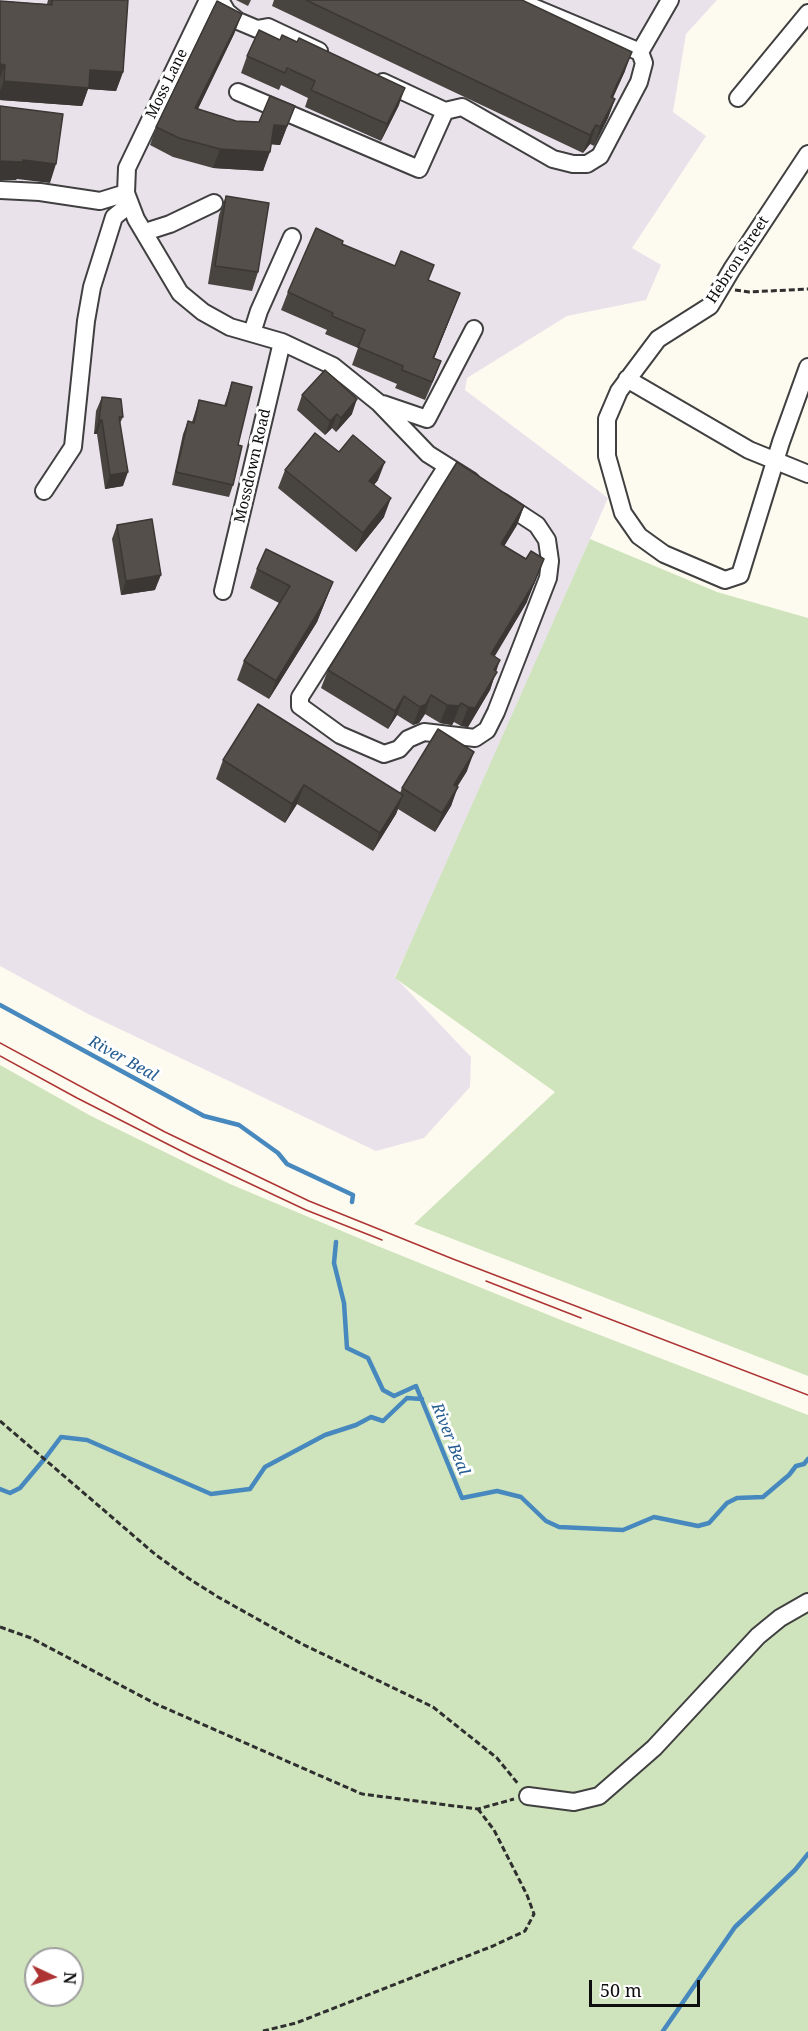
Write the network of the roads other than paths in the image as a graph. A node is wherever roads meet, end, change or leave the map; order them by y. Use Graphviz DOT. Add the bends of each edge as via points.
graph roads {
  1 [pos="208,0"];
  2 [pos="220,0"];
  3 [pos="516,0"];
  4 [pos="670,0"];
  5 [pos="808,13"];
  6 [pos="640,52"];
  7 [pos="330,57"];
  8 [pos="372,77"];
  9 [pos="238,92"];
  10 [pos="738,98"];
  11 [pos="445,111"];
  12 [pos="808,154"];
  13 [pos="0,190"];
  14 [pos="128,199"];
  15 [pos="214,203"];
  16 [pos="144,232"];
  17 [pos="292,237"];
  18 [pos="474,329"];
  19 [pos="252,333"];
  20 [pos="282,342"];
  21 [pos="808,367"];
  22 [pos="627,379"];
  23 [pos="380,403"];
  24 [pos="775,462"];
  25 [pos="447,466"];
  26 [pos="808,474"];
  27 [pos="44,491"];
  28 [pos="224,591"];
  29 [pos="808,1602"];
  30 [pos="528,1796"];
  1 -- 14 [label="street, Moss Lane" via="127,168"];
  2 -- 7 [label="street" via="238,21 257,29 268,27"];
  3 -- 6 [label="street"];
  4 -- 6 [label="street"];
  5 -- 10 [label="street"];
  6 -- 11 [label="street" via="644,63 639,82 600,156 586,164 553,159 462,107"];
  8 -- 11 [label="street"];
  9 -- 11 [label="street" via="419,169"];
  12 -- 22 [label="street, Hebron Street" via="710,306 658,339"];
  13 -- 14 [label="street" via="100,201"];
  14 -- 16 [label="street"];
  14 -- 27 [label="street" via="114,217 92,287 73,447"];
  15 -- 16 [label="street"];
  16 -- 19 [label="street" via="180,293 203,312"];
  17 -- 19 [label="street"];
  18 -- 23 [label="street" via="427,419"];
  19 -- 20 [label="street"];
  20 -- 23 [label="street" via="333,366"];
  20 -- 28 [label="street, Mossdown Road"];
  21 -- 24 [label="street"];
  22 -- 24 [label="street"];
  22 -- 24 [label="street, Hebron Street" via="607,419 607,456 623,513 639,536 664,554 725,580 740,575"];
  23 -- 25 [label="street" via="428,454"];
  24 -- 26 [label="street"];
  25 -- 25 [label="street" via="537,525 547,540 548,578 487,730 475,738 424,732 384,754 340,735 300,706 300,697"];
  29 -- 30 [label="street" via="758,1636 654,1748 599,1796 574,1802"];
}
